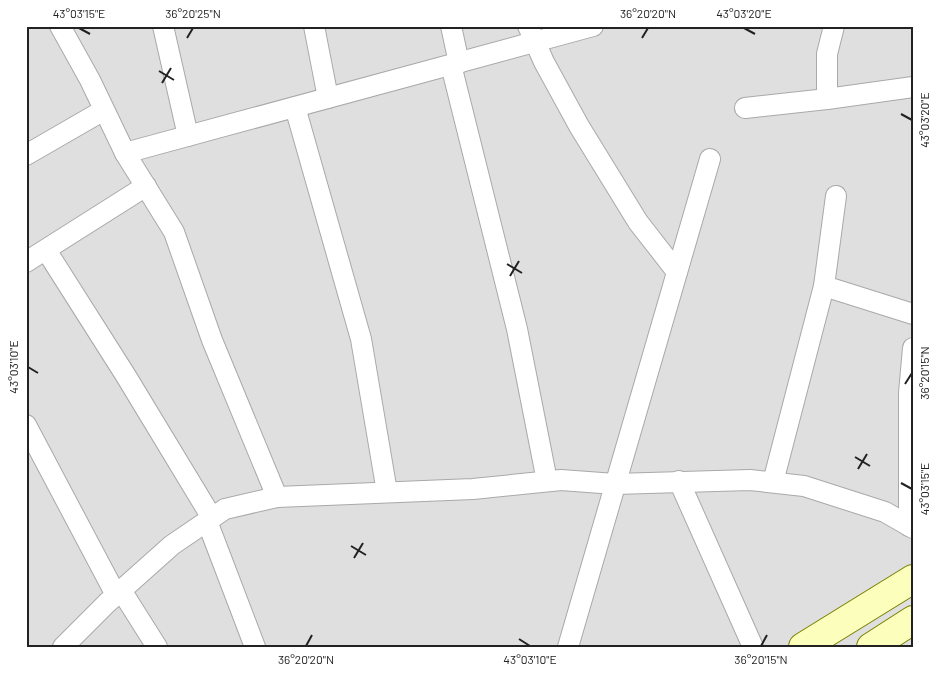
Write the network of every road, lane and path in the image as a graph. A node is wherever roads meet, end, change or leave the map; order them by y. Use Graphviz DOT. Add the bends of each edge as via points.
graph roads {
  1 [pos="60,26"];
  2 [pos="163,26"];
  3 [pos="314,26"];
  4 [pos="451,26"];
  5 [pos="593,26"];
  6 [pos="834,26"];
  7 [pos="532,34"];
  8 [pos="455,64"];
  9 [pos="913,87"];
  10 [pos="328,98"];
  11 [pos="826,99"];
  12 [pos="295,107"];
  13 [pos="745,108"];
  14 [pos="104,110"];
  15 [pos="188,136"];
  16 [pos="125,153"];
  17 [pos="26,155"];
  18 [pos="710,158"];
  19 [pos="146,186"];
  20 [pos="836,196"];
  21 [pos="46,250"];
  22 [pos="26,262"];
  23 [pos="677,272"];
  24 [pos="824,286"];
  25 [pos="913,314"];
  26 [pos="913,348"];
  27 [pos="26,425"];
  28 [pos="547,481"];
  29 [pos="679,482"];
  30 [pos="774,482"];
  31 [pos="615,484"];
  32 [pos="387,492"];
  33 [pos="277,497"];
  34 [pos="210,520"];
  35 [pos="911,527"];
  36 [pos="913,578"];
  37 [pos="118,592"];
  38 [pos="913,620"];
  39 [pos="63,647"];
  40 [pos="157,647"];
  41 [pos="255,647"];
  42 [pos="568,647"];
  43 [pos="752,647"];
  44 [pos="803,647"];
  45 [pos="870,647"];
  1 -- 14 [label="street"];
  2 -- 15 [label="street"];
  3 -- 10 [label="street"];
  4 -- 8 [label="street"];
  5 -- 7 [label="street"];
  6 -- 11 [label="street" via="827,54"];
  7 -- 8 [label="street"];
  7 -- 23 [label="street" via="584,134 638,222"];
  8 -- 10 [label="street"];
  8 -- 28 [label="street" via="517,329"];
  9 -- 11 [label="street"];
  10 -- 12 [label="street"];
  11 -- 13 [label="street"];
  12 -- 15 [label="street"];
  12 -- 32 [label="street" via="361,339"];
  14 -- 16 [label="street"];
  14 -- 17 [label="street"];
  15 -- 16 [label="street"];
  16 -- 19 [label="street"];
  18 -- 23 [label="street"];
  19 -- 21 [label="street"];
  19 -- 33 [label="street" via="174,232 212,340"];
  20 -- 24 [label="street"];
  21 -- 22 [label="street"];
  21 -- 34 [label="street" via="126,376"];
  23 -- 31 [label="street"];
  24 -- 25 [label="street"];
  24 -- 30 [label="street"];
  26 -- 35 [label="street" via="909,403"];
  27 -- 37 [label="street"];
  28 -- 31 [label="street"];
  28 -- 32 [label="street" via="473,489"];
  29 -- 30 [label="street"];
  29 -- 31 [label="street"];
  29 -- 43 [label="street"];
  30 -- 35 [label="street" via="804,486 885,512"];
  31 -- 42 [label="street"];
  32 -- 33 [label="street"];
  33 -- 34 [label="street" via="225,509"];
  34 -- 37 [label="street" via="172,545"];
  34 -- 41 [label="street"];
  36 -- 44 [label="main road"];
  37 -- 39 [label="street"];
  37 -- 40 [label="street"];
  38 -- 45 [label="main road"];
}
